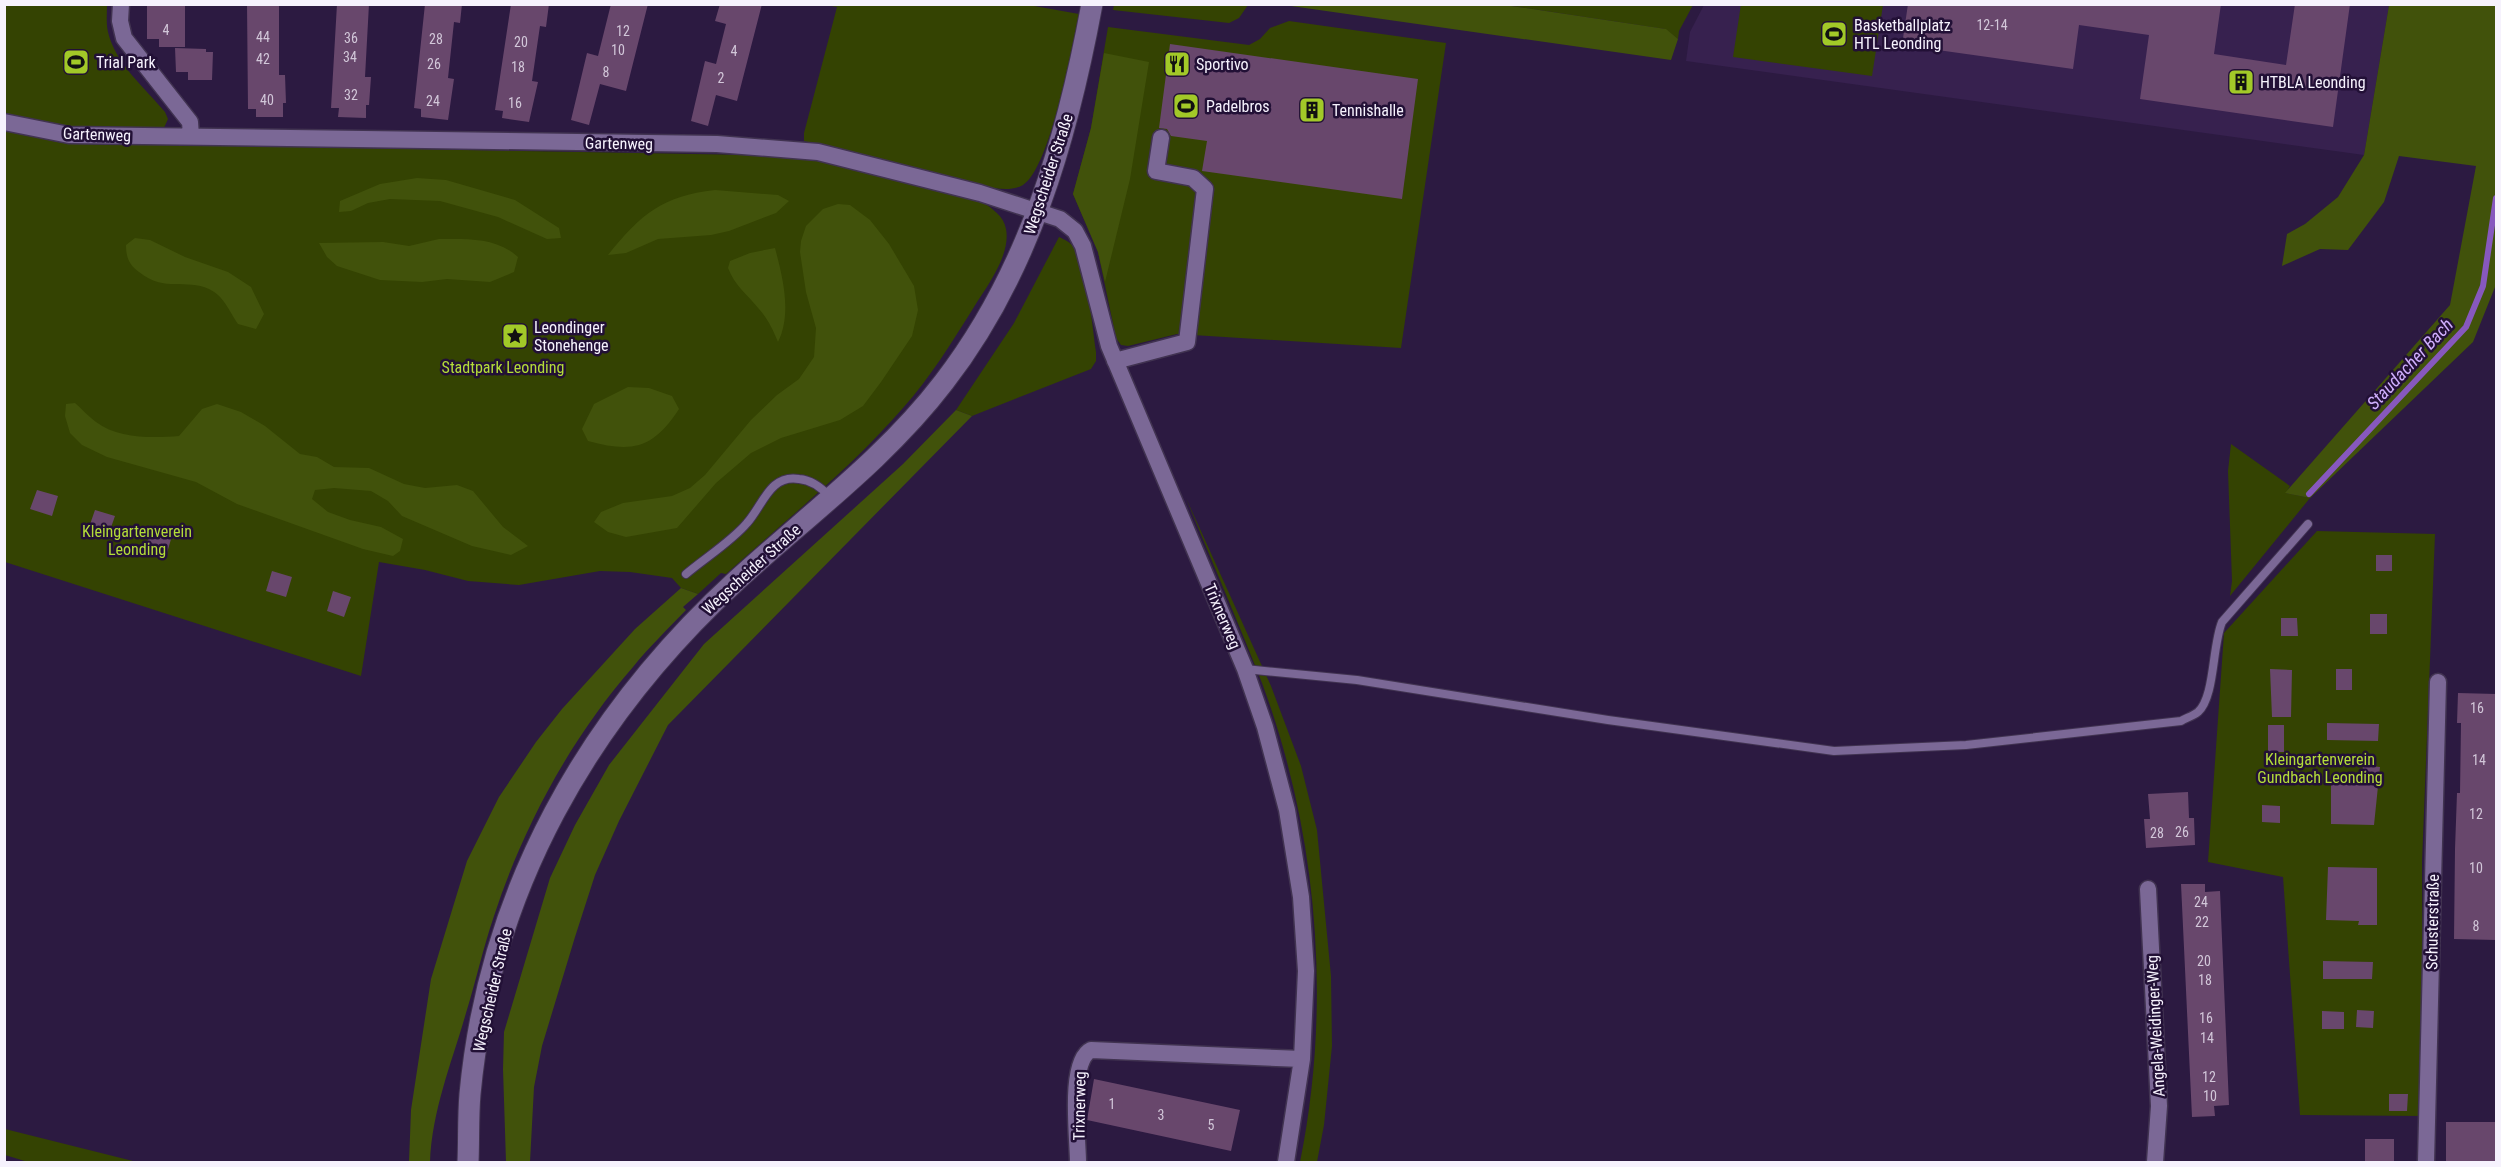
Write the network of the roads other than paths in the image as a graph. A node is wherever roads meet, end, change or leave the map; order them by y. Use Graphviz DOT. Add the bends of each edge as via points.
graph roads {
  1 [pos="121,4"];
  2 [pos="1092,4"];
  3 [pos="4,122"];
  4 [pos="191,136"];
  5 [pos="1161,138"];
  6 [pos="1038,211"];
  7 [pos="1115,361"];
  8 [pos="831,497"];
  9 [pos="2308,524"];
  10 [pos="686,574"];
  11 [pos="1245,669"];
  12 [pos="2438,682"];
  13 [pos="2148,889"];
  14 [pos="1302,1059"];
  15 [pos="468,1162"];
  16 [pos="1078,1162"];
  17 [pos="1286,1162"];
  18 [pos="2155,1162"];
  19 [pos="2426,1162"];
  1 -- 4 [label="street" via="124,38 190,122"];
  2 -- 6 [label="street, Wegscheider Straße" via="1068,120"];
  3 -- 4 [label="street, Gartenweg" via="69,135"];
  4 -- 6 [label="street, Gartenweg" via="789,148 857,160"];
  5 -- 7 [label="street" via="1156,171 1193,178 1205,189 1186,342"];
  6 -- 7 [label="street, Trixnerweg" via="1063,221 1075,231 1083,246"];
  6 -- 8 [label="street, Wegscheider Straße" via="999,298 944,382 911,422"];
  7 -- 11 [label="street, Trixnerweg"];
  8 -- 10 [label="lane" via="807,480 789,477 775,483 746,524"];
  8 -- 15 [label="street, Wegscheider Straße" via="679,636 609,722 569,785 525,876 493,971 470,1095"];
  9 -- 11 [label="lane" via="2222,622 2216,637 2208,698 2198,712 2181,721 1966,745 1834,751 1358,680"];
  11 -- 14 [label="street, Trixnerweg" via="1279,778 1295,856 1306,971"];
  12 -- 19 [label="street, Schusterstraße"];
  13 -- 18 [label="street, Angela-Weidinger-Weg" via="2159,1106"];
  14 -- 16 [label="street, Trixnerweg" via="1091,1050 1082,1057 1077,1081"];
  14 -- 17 [label="street, Trixnerweg"];
}
